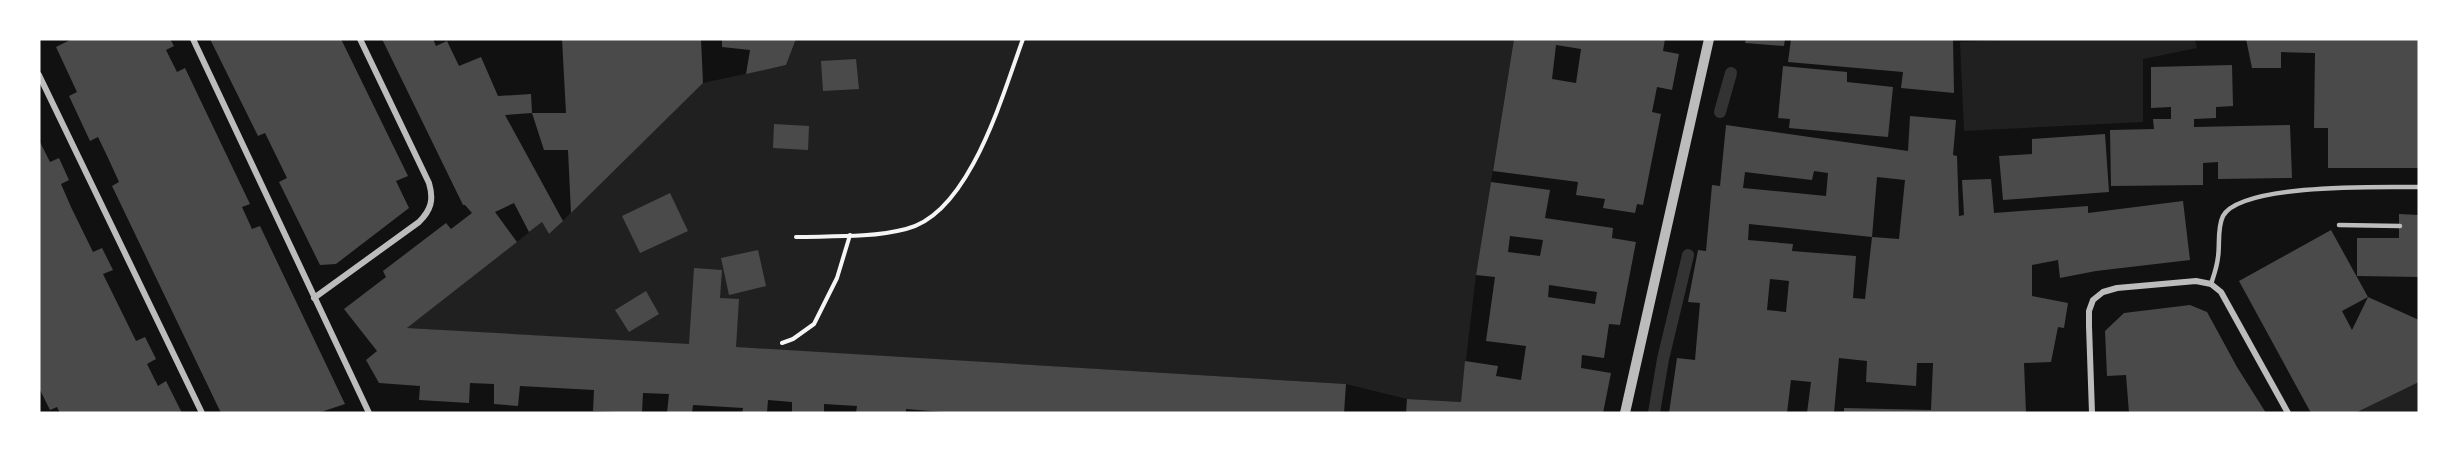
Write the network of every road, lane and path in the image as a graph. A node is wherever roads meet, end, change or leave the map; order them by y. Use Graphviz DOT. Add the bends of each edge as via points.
graph roads {
  1 [pos="193,39"];
  2 [pos="360,39"];
  3 [pos="1023,39"];
  4 [pos="1709,39"];
  5 [pos="39,75"];
  6 [pos="2419,187"];
  7 [pos="2338,225"];
  8 [pos="2400,226"];
  9 [pos="850,235"];
  10 [pos="796,237"];
  11 [pos="2211,284"];
  12 [pos="314,298"];
  13 [pos="782,343"];
  14 [pos="202,413"];
  15 [pos="369,413"];
  16 [pos="1625,413"];
  17 [pos="2092,413"];
  18 [pos="2288,413"];
  1 -- 12 [label="street"];
  2 -- 12 [label="street" via="429,183 432,204 419,222"];
  3 -- 9 [label="path" via="1000,107 970,171 940,211 909,229"];
  4 -- 16 [label="street"];
  5 -- 14 [label="street"];
  6 -- 11 [label="lane" via="2313,189 2234,206 2220,225 2218,260"];
  7 -- 8 [label="lane"];
  9 -- 10 [label="path"];
  9 -- 13 [label="path" via="837,278 814,324"];
  11 -- 17 [label="street" via="2196,281 2117,288 2093,300 2089,311"];
  11 -- 18 [label="street" via="2222,292"];
  12 -- 15 [label="street"];
}
